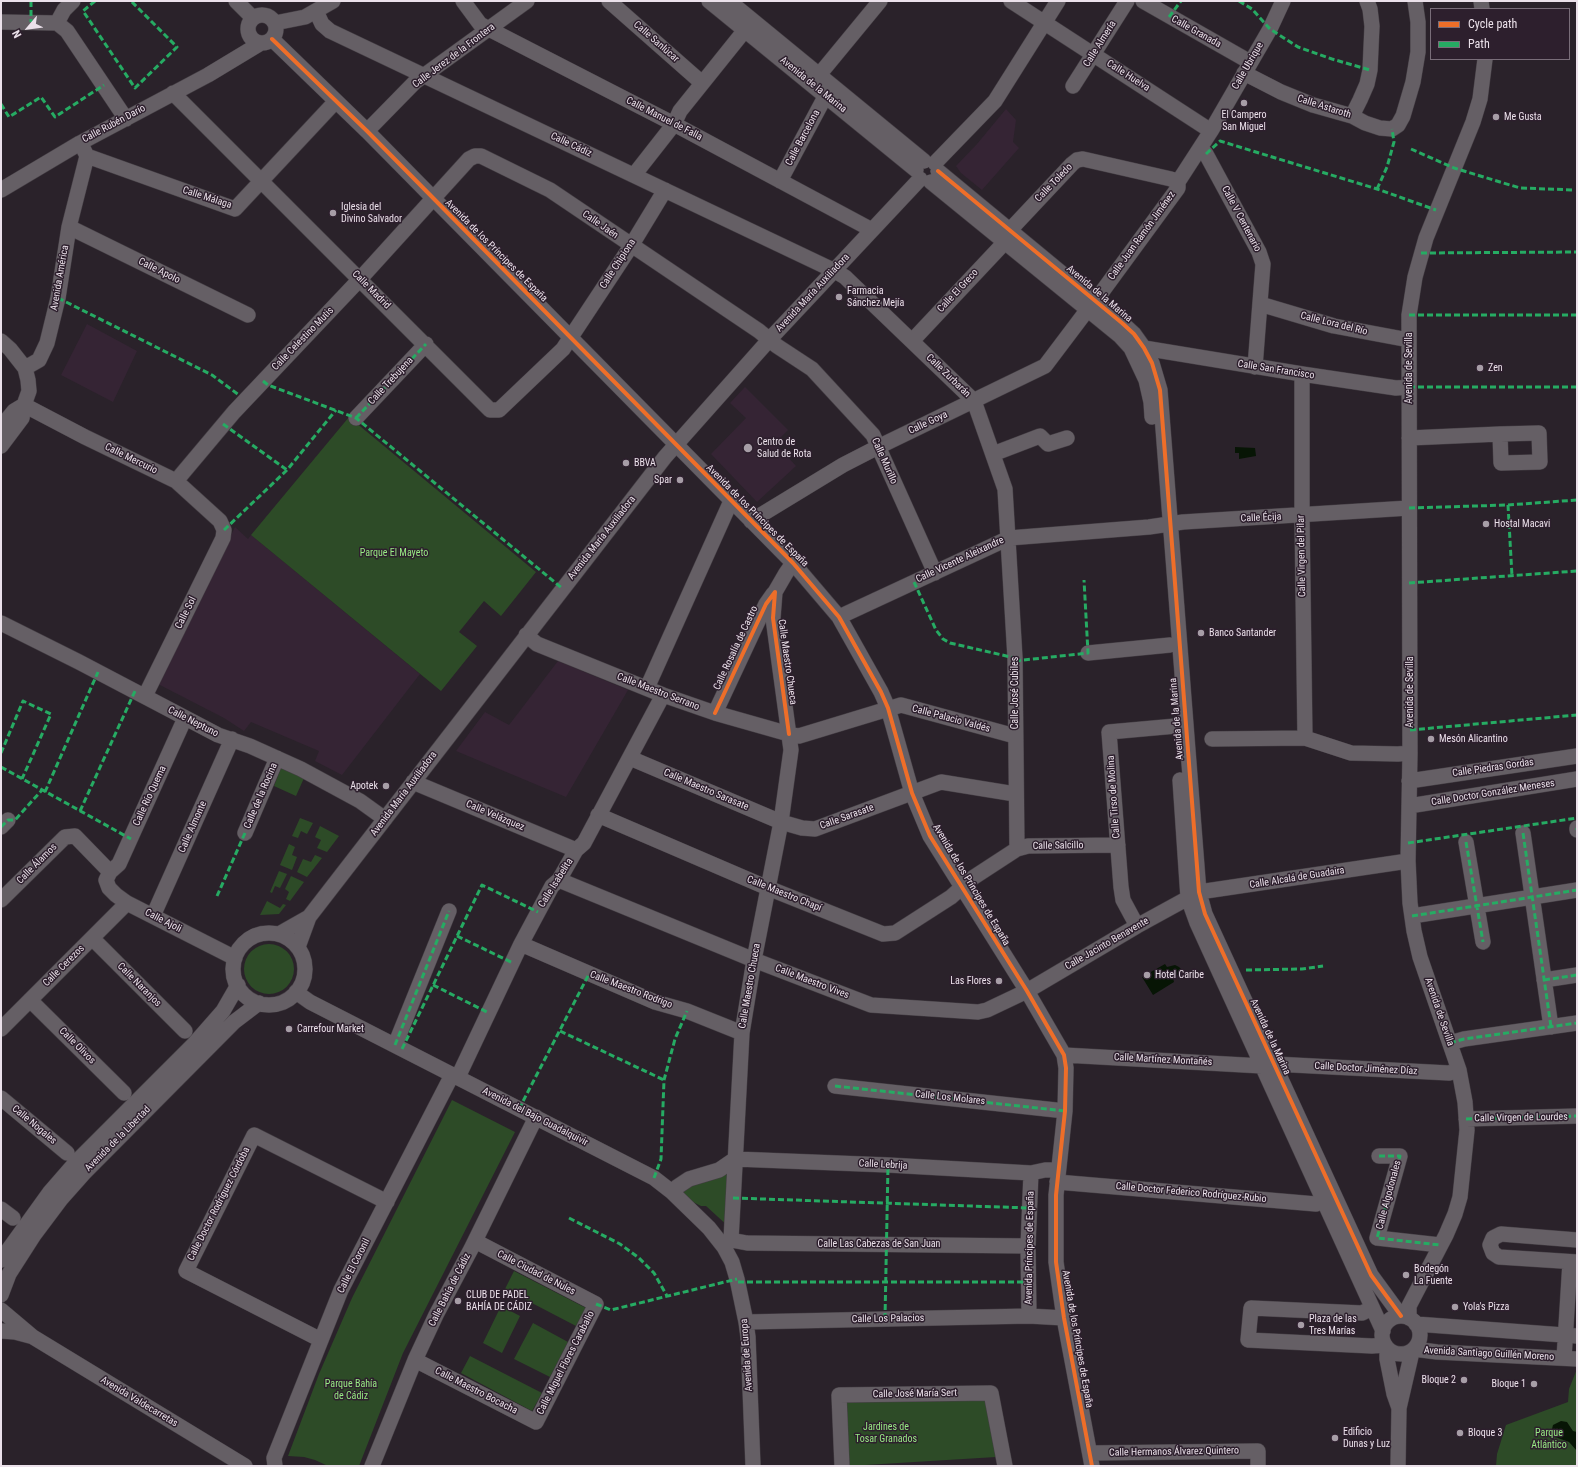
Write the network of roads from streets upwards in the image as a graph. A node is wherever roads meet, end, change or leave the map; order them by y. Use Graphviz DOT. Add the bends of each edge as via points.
graph roads {
  1 [pos="73,1"];
  2 [pos="236,1"];
  3 [pos="333,1"];
  4 [pos="463,1"];
  5 [pos="527,1"];
  6 [pos="609,1"];
  7 [pos="709,1"];
  8 [pos="880,1"];
  9 [pos="1011,1"];
  10 [pos="1058,1"];
  11 [pos="1127,1"];
  12 [pos="1143,1"];
  13 [pos="1283,1"];
  14 [pos="1367,1"];
  15 [pos="1415,1"];
  16 [pos="736,3"];
  17 [pos="311,14"];
  18 [pos="1,22"];
  19 [pos="1045,22"];
  20 [pos="57,23"];
  21 [pos="250,25"];
  22 [pos="489,29"];
  23 [pos="745,30"];
  24 [pos="271,35"];
  25 [pos="1094,53"];
  26 [pos="1484,60"];
  27 [pos="230,62"];
  28 [pos="1247,67"];
  29 [pos="425,75"];
  30 [pos="819,75"];
  31 [pos="702,83"];
  32 [pos="1073,86"];
  33 [pos="173,93"];
  34 [pos="826,95"];
  35 [pos="336,101"];
  36 [pos="1352,116"];
  37 [pos="126,119"];
  38 [pos="674,124"];
  39 [pos="1211,130"];
  40 [pos="367,131"];
  41 [pos="1201,148"];
  42 [pos="83,149"];
  43 [pos="927,171"];
  44 [pos="634,175"];
  45 [pos="262,180"];
  46 [pos="780,180"];
  47 [pos="1178,182"];
  48 [pos="1,190"];
  49 [pos="665,190"];
  50 [pos="434,199"];
  51 [pos="69,227"];
  52 [pos="872,230"];
  53 [pos="1007,236"];
  54 [pos="631,246"];
  55 [pos="835,271"];
  56 [pos="360,279"];
  57 [pos="1260,304"];
  58 [pos="1092,305"];
  59 [pos="248,315"];
  60 [pos="570,338"];
  61 [pos="769,340"];
  62 [pos="912,340"];
  63 [pos="1409,340"];
  64 [pos="1,341"];
  65 [pos="426,344"];
  66 [pos="1144,348"];
  67 [pos="1255,367"];
  68 [pos="25,368"];
  69 [pos="1302,374"];
  70 [pos="1408,387"];
  71 [pos="974,401"];
  72 [pos="24,405"];
  73 [pos="356,418"];
  74 [pos="1,427"];
  75 [pos="1500,434"];
  76 [pos="1067,438"];
  77 [pos="1409,438"];
  78 [pos="675,444"];
  79 [pos="1,446"];
  80 [pos="878,447"];
  81 [pos="993,454"];
  82 [pos="176,481"];
  83 [pos="731,501"];
  84 [pos="1409,508"];
  85 [pos="1302,516"];
  86 [pos="752,521"];
  87 [pos="1165,524"];
  88 [pos="224,530"];
  89 [pos="1009,538"];
  90 [pos="793,563"];
  91 [pos="935,573"];
  92 [pos="775,592"];
  93 [pos="839,617"];
  94 [pos="1,623"];
  95 [pos="526,635"];
  96 [pos="1170,645"];
  97 [pos="1088,653"];
  98 [pos="647,688"];
  99 [pos="663,695"];
  100 [pos="145,696"];
  101 [pos="888,708"];
  102 [pos="715,713"];
  103 [pos="186,718"];
  104 [pos="1176,726"];
  105 [pos="789,734"];
  106 [pos="1015,736"];
  107 [pos="1305,738"];
  108 [pos="232,739"];
  109 [pos="1212,739"];
  110 [pos="1410,753"];
  111 [pos="1577,756"];
  112 [pos="277,758"];
  113 [pos="630,758"];
  114 [pos="1577,780"];
  115 [pos="1409,781"];
  116 [pos="413,782"];
  117 [pos="912,793"];
  118 [pos="1015,794"];
  119 [pos="1409,806"];
  120 [pos="598,815"];
  121 [pos="385,819"];
  122 [pos="781,822"];
  123 [pos="245,833"];
  124 [pos="1523,833"];
  125 [pos="1466,842"];
  126 [pos="1118,845"];
  127 [pos="1017,849"];
  128 [pos="576,850"];
  129 [pos="1408,861"];
  130 [pos="110,872"];
  131 [pos="559,880"];
  132 [pos="768,888"];
  133 [pos="963,888"];
  134 [pos="1577,890"];
  135 [pos="1194,895"];
  136 [pos="1532,897"];
  137 [pos="1,900"];
  138 [pos="127,903"];
  139 [pos="1477,906"];
  140 [pos="449,911"];
  141 [pos="153,916"];
  142 [pos="1412,916"];
  143 [pos="309,917"];
  144 [pos="1137,926"];
  145 [pos="279,934"];
  146 [pos="92,938"];
  147 [pos="1483,942"];
  148 [pos="521,944"];
  149 [pos="298,948"];
  150 [pos="235,958"];
  151 [pos="754,960"];
  152 [pos="1577,975"];
  153 [pos="1544,980"];
  154 [pos="238,985"];
  155 [pos="1026,991"];
  156 [pos="296,992"];
  157 [pos="30,1000"];
  158 [pos="259,1003"];
  159 [pos="1577,1023"];
  160 [pos="1551,1027"];
  161 [pos="1,1029"];
  162 [pos="185,1031"];
  163 [pos="742,1033"];
  164 [pos="1450,1044"];
  165 [pos="395,1045"];
  166 [pos="1064,1055"];
  167 [pos="1268,1065"];
  168 [pos="1459,1070"];
  169 [pos="455,1076"];
  170 [pos="835,1086"];
  171 [pos="124,1093"];
  172 [pos="1,1098"];
  173 [pos="1065,1111"];
  174 [pos="1577,1116"];
  175 [pos="536,1118"];
  176 [pos="1466,1119"];
  177 [pos="67,1153"];
  178 [pos="1379,1156"];
  179 [pos="735,1159"];
  180 [pos="1031,1173"];
  181 [pos="1058,1176"];
  182 [pos="672,1192"];
  183 [pos="1324,1200"];
  184 [pos="387,1202"];
  185 [pos="1577,1240"];
  186 [pos="475,1241"];
  187 [pos="728,1244"];
  188 [pos="1440,1245"];
  189 [pos="1028,1246"];
  190 [pos="1,1260"];
  191 [pos="1574,1262"];
  192 [pos="1,1295"];
  193 [pos="596,1304"];
  194 [pos="1372,1308"];
  195 [pos="1,1310"];
  196 [pos="1029,1316"];
  197 [pos="1064,1318"];
  198 [pos="1409,1320"];
  199 [pos="746,1322"];
  200 [pos="1,1331"];
  201 [pos="1571,1335"];
  202 [pos="33,1337"];
  203 [pos="321,1340"];
  204 [pos="1385,1341"];
  205 [pos="1413,1350"];
  206 [pos="1571,1359"];
  207 [pos="415,1360"];
  208 [pos="1399,1408"];
  209 [pos="536,1422"];
  210 [pos="1091,1459"];
  211 [pos="245,1466"];
  212 [pos="275,1466"];
  213 [pos="372,1466"];
  214 [pos="753,1466"];
  215 [pos="842,1466"];
  216 [pos="1005,1466"];
  217 [pos="1258,1466"];
  218 [pos="1398,1466"];
  1 -- 20 [label="street"];
  2 -- 21 [label="street"];
  3 -- 17 [label="street, Calle Rubén Darío"];
  4 -- 22 [label="street, Calle Manuel de Falla" via="480,24"];
  5 -- 22 [label="street, Calle Jerez de la Frontera"];
  6 -- 31 [label="street, Calle Sanlúcar"];
  7 -- 23 [label="street, Avenida de la Marina"];
  8 -- 30 [label="street"];
  9 -- 19 [label="street, Calle Huelva"];
  10 -- 19 [label="street, Avenida María Auxiliadora"];
  11 -- 25 [label="street, Calle Almería"];
  12 -- 28 [label="street, Calle Granada"];
  13 -- 28 [label="street, Calle Ubrique"];
  14 -- 36 [label="street" via="1372,26 1370,70 1363,95"];
  15 -- 36 [label="street, Calle Astaroth" via="1418,52 1413,82 1398,125 1392,129 1380,128"];
  16 -- 30 [label="street, Avenida de la Marina"];
  17 -- 24 [label="street, Calle Rubén Darío"];
  17 -- 29 [label="street, Calle Cádiz" via="330,31"];
  18 -- 20 [label="street"];
  19 -- 25 [label="street, Calle Huelva"];
  19 -- 43 [label="street, Avenida María Auxiliadora" via="995,101"];
  20 -- 37 [label="street" via="67,31"];
  21 -- 24 [label="street, Avenida de los Príncipes de España" via="253,40"];
  21 -- 24 [label="street" via="256,16 269,16"];
  21 -- 27 [label="street"];
  22 -- 29 [label="street, Calle Jerez de la Frontera"];
  22 -- 38 [label="street, Calle Manuel de Falla"];
  23 -- 31 [label="street"];
  23 -- 34 [label="street, Avenida de la Marina"];
  24 -- 27 [label="street, Calle Rubén Darío"];
  24 -- 35 [label="street, Avenida de los Príncipes de España"];
  25 -- 32 [label="street, Calle Almería"];
  25 -- 39 [label="street, Calle Huelva"];
  26 -- 63 [label="street, Avenida de Sevilla" via="1480,100 1473,122 1421,253 1412,292"];
  27 -- 33 [label="street, Calle Rubén Darío"];
  28 -- 36 [label="street, Calle Astaroth" via="1281,92 1313,105"];
  28 -- 39 [label="street, Calle Ubrique"];
  29 -- 40 [label="street, Calle Jerez de la Frontera"];
  29 -- 44 [label="street, Calle Cádiz"];
  30 -- 43 [label="street, Avenida de la Marina"];
  31 -- 38 [label="street" via="680,111"];
  33 -- 37 [label="street, Calle Rubén Darío"];
  33 -- 45 [label="street, Calle Madrid"];
  34 -- 43 [label="street, Avenida de la Marina"];
  34 -- 46 [label="street, Calle Barcelona"];
  35 -- 40 [label="street, Avenida de los Príncipes de España"];
  35 -- 45 [label="street, Calle Málaga"];
  37 -- 42 [label="street, Calle Rubén Darío"];
  38 -- 44 [label="street"];
  38 -- 46 [label="street, Calle Manuel de Falla"];
  39 -- 41 [label="street, Calle Juan Ramón Jiménez"];
  40 -- 50 [label="street, Avenida de los Príncipes de España"];
  41 -- 47 [label="street, Calle Juan Ramón Jiménez"];
  41 -- 57 [label="street, Calle V Centenario" via="1263,264"];
  42 -- 45 [label="street, Calle Málaga" via="235,208"];
  42 -- 48 [label="street, Calle Rubén Darío"];
  42 -- 51 [label="street, Avenida América"];
  43 -- 52 [label="street, Avenida María Auxiliadora"];
  43 -- 53 [label="street, Avenida de la Marina"];
  44 -- 49 [label="street, Calle Cádiz"];
  45 -- 56 [label="street, Calle Madrid"];
  46 -- 52 [label="street, Calle Manuel de Falla"];
  47 -- 53 [label="street, Calle Toledo" via="1083,159 1077,160"];
  47 -- 58 [label="street, Calle Juan Ramón Jiménez" via="1178,188"];
  49 -- 54 [label="street, Calle Chipiona"];
  49 -- 55 [label="street, Calle Cádiz"];
  50 -- 54 [label="street, Calle Jaén" via="469,159 481,156 550,190"];
  50 -- 56 [label="street, Calle Celestino Mutis"];
  50 -- 60 [label="street, Avenida de los Príncipes de España"];
  51 -- 59 [label="street, Calle Apolo"];
  51 -- 68 [label="street, Avenida América" via="58,298 47,343 39,360"];
  52 -- 55 [label="street, Avenida María Auxiliadora"];
  53 -- 58 [label="street, Avenida de la Marina"];
  53 -- 62 [label="street, Calle El Greco"];
  54 -- 60 [label="street, Calle Chipiona"];
  54 -- 61 [label="street, Calle Jaén"];
  55 -- 61 [label="street, Avenida María Auxiliadora"];
  55 -- 62 [label="street, Calle Zurbarán" via="845,277"];
  56 -- 65 [label="street, Calle Madrid"];
  56 -- 82 [label="street, Calle Celestino Mutis" via="234,412"];
  57 -- 63 [label="street, Calle Lora del Río" via="1334,326"];
  57 -- 67 [label="street, Calle V Centenario"];
  58 -- 66 [label="street, Avenida de la Marina" via="1134,334"];
  58 -- 71 [label="street, Calle Goya" via="1045,366"];
  58 -- 87 [label="street, Avenida de la Marina" via="1130,348 1146,380 1151,402"];
  60 -- 65 [label="street, Calle Madrid" via="563,349 499,410 490,410"];
  60 -- 78 [label="street, Avenida de los Príncipes de España"];
  61 -- 78 [label="street, Avenida María Auxiliadora"];
  61 -- 80 [label="street, Calle Murillo" via="812,368 873,435"];
  62 -- 71 [label="street, Calle Zurbarán"];
  63 -- 70 [label="street, Avenida de Sevilla"];
  64 -- 68 [label="street"];
  65 -- 73 [label="street, Calle Trebujena"];
  66 -- 67 [label="street, Calle San Francisco"];
  66 -- 87 [label="street, Avenida de la Marina" via="1152,363 1160,390"];
  67 -- 69 [label="street, Calle San Francisco"];
  68 -- 72 [label="street" via="29,391"];
  69 -- 70 [label="street, Calle San Francisco" via="1396,388"];
  69 -- 85 [label="street, Calle Virgen del Pilar"];
  70 -- 77 [label="street, Avenida de Sevilla"];
  71 -- 80 [label="street, Calle Goya"];
  71 -- 81 [label="street, Calle Zurbarán"];
  72 -- 74 [label="street" via="14,411"];
  72 -- 79 [label="street" via="22,418"];
  72 -- 82 [label="street, Calle Mercurio"];
  75 -- 77 [label="street"];
  76 -- 81 [label="street" via="1048,444 1040,436"];
  77 -- 84 [label="street, Avenida de Sevilla"];
  78 -- 83 [label="street, Avenida de los Príncipes de España"];
  78 -- 95 [label="street, Avenida María Auxiliadora"];
  80 -- 86 [label="street, Calle Goya" via="843,465"];
  80 -- 91 [label="street, Calle Murillo"];
  81 -- 89 [label="street, Calle Zurbarán" via="1005,489"];
  82 -- 88 [label="street, Calle Mercurio" via="220,521"];
  83 -- 86 [label="street, Avenida de los Príncipes de España"];
  83 -- 98 [label="street"];
  84 -- 85 [label="street, Calle Écija"];
  84 -- 110 [label="street, Avenida de Sevilla"];
  85 -- 87 [label="street, Calle Écija"];
  85 -- 107 [label="street, Calle Virgen del Pilar"];
  86 -- 90 [label="street, Avenida de los Príncipes de España"];
  87 -- 89 [label="street, Calle Vicente Aleixandre"];
  87 -- 96 [label="street, Avenida de la Marina"];
  87 -- 135 [label="street, Avenida de la Marina"];
  88 -- 100 [label="street, Calle Sol" via="223,538"];
  89 -- 91 [label="street, Calle Vicente Aleixandre"];
  89 -- 106 [label="street, Calle José Cubiles" via="1015,658"];
  90 -- 92 [label="street, Calle Maestro Chueca"];
  90 -- 93 [label="street, Avenida de los Príncipes de España"];
  91 -- 93 [label="street, Calle Vicente Aleixandre"];
  92 -- 102 [label="street, Calle Rosalía de Castro" via="766,604"];
  92 -- 105 [label="street, Calle Maestro Chueca" via="773,618"];
  93 -- 101 [label="street, Avenida de los Príncipes de España"];
  94 -- 100 [label="street, Calle Neptuno"];
  95 -- 98 [label="street, Calle Maestro Serrano" via="537,644"];
  95 -- 116 [label="street, Avenida María Auxiliadora"];
  96 -- 97 [label="street"];
  96 -- 104 [label="street, Avenida de la Marina"];
  98 -- 99 [label="street, Calle Maestro Serrano"];
  99 -- 102 [label="street, Calle Maestro Serrano"];
  99 -- 113 [label="street, Calle Isabelita"];
  100 -- 103 [label="street, Calle Neptuno"];
  101 -- 105 [label="street, Calle Maestro Serrano" via="799,736"];
  101 -- 106 [label="street, Calle Palacio Valdés" via="901,705"];
  101 -- 117 [label="street, Avenida de los Príncipes de España"];
  102 -- 105 [label="street, Calle Maestro Serrano"];
  103 -- 108 [label="street, Calle Neptuno" via="218,735"];
  103 -- 130 [label="street, Calle Río Quema" via="119,864"];
  104 -- 126 [label="street, Calle Tirso de Molina" via="1109,732"];
  104 -- 135 [label="street, Avenida de la Marina"];
  105 -- 122 [label="street, Calle Maestro Chueca" via="791,750"];
  106 -- 118 [label="street, Calle José Cubiles"];
  107 -- 109 [label="street"];
  107 -- 110 [label="street" via="1351,753"];
  108 -- 112 [label="street, Calle Neptuno"];
  108 -- 141 [label="street, Calle Almonte"];
  110 -- 115 [label="street, Avenida de Sevilla"];
  111 -- 115 [label="street, Calle Piedras Gordas"];
  112 -- 121 [label="street, Calle Neptuno" via="360,801"];
  112 -- 123 [label="street, Calle de la Rocina"];
  113 -- 120 [label="street, Calle Isabelita"];
  113 -- 122 [label="street, Calle Maestro Sarasate"];
  114 -- 119 [label="street, Calle Doctor González Meneses"];
  115 -- 119 [label="street, Avenida de Sevilla"];
  116 -- 121 [label="street, Avenida María Auxiliadora"];
  116 -- 128 [label="street, Calle Velázquez"];
  117 -- 118 [label="street, Calle Sarasate" via="941,782"];
  117 -- 122 [label="street, Calle Sarasate" via="815,829"];
  117 -- 133 [label="street, Avenida de los Príncipes de España" via="930,836"];
  118 -- 127 [label="street, Calle José Cubiles"];
  119 -- 129 [label="street, Avenida de Sevilla"];
  120 -- 128 [label="street, Calle Isabelita" via="584,843"];
  120 -- 132 [label="street, Calle Maestro Chapí"];
  121 -- 143 [label="street, Avenida María Auxiliadora"];
  122 -- 132 [label="street, Calle Maestro Chueca"];
  124 -- 136 [label="street"];
  125 -- 139 [label="street"];
  126 -- 127 [label="street, Calle Salcillo" via="1028,846"];
  126 -- 144 [label="street, Calle Tirso de Molina" via="1123,900"];
  127 -- 133 [label="street, Calle Salcillo" via="971,879"];
  128 -- 131 [label="street, Calle Isabelita"];
  129 -- 135 [label="street, Calle Alcalá de Guadaira"];
  129 -- 142 [label="street, Avenida de Sevilla"];
  130 -- 137 [label="street, Calle Álamos" via="75,836 65,838"];
  130 -- 138 [label="street, Calle Ajoli" via="106,880 109,888"];
  131 -- 148 [label="street, Calle Isabelita" via="552,886"];
  131 -- 151 [label="street, Calle Maestro Vives"];
  132 -- 133 [label="street, Calle Maestro Chapí" via="883,934 895,933"];
  132 -- 151 [label="street, Calle Maestro Chueca"];
  133 -- 155 [label="street, Avenida de los Príncipes de España"];
  134 -- 136 [label="street"];
  135 -- 144 [label="street, Calle Jacinto Benavente"];
  135 -- 167 [label="street, Avenida de la Marina" via="1197,923"];
  136 -- 139 [label="street"];
  136 -- 153 [label="street"];
  138 -- 141 [label="street, Calle Ajoli"];
  138 -- 146 [label="street, Calle Cerezos"];
  139 -- 142 [label="street"];
  139 -- 147 [label="street"];
  140 -- 165 [label="street"];
  141 -- 150 [label="street, Calle Ajoli"];
  142 -- 164 [label="street, Avenida de Sevilla" via="1420,957"];
  143 -- 145 [label="street, Avenida María Auxiliadora"];
  143 -- 149 [label="street, Avenida María Auxiliadora"];
  144 -- 155 [label="street, Calle Jacinto Benavente"];
  145 -- 149 [label="street" via="290,939"];
  145 -- 150 [label="street" via="268,933 248,940"];
  146 -- 157 [label="street, Calle Cerezos"];
  146 -- 162 [label="street, Calle Naranjos"];
  148 -- 163 [label="street, Calle Maestro Rodrigo" via="655,1002 687,1011"];
  148 -- 169 [label="street, Calle Isabelita"];
  149 -- 156 [label="street" via="303,956 305,975"];
  150 -- 154 [label="street" via="234,971"];
  151 -- 155 [label="street, Calle Maestro Vives" via="871,1005 978,1012"];
  151 -- 163 [label="street, Calle Maestro Chueca"];
  152 -- 153 [label="street"];
  153 -- 160 [label="street"];
  154 -- 158 [label="street" via="250,999"];
  154 -- 190 [label="street, Avenida de la Libertad" via="223,1011 194,1044 77,1161 50,1192"];
  155 -- 166 [label="street, Avenida de los Príncipes de España"];
  156 -- 158 [label="street" via="289,999 279,1003"];
  156 -- 165 [label="street, Avenida del Bajo Guadalquivir" via="310,1002"];
  157 -- 161 [label="street, Calle Cerezos"];
  157 -- 171 [label="street, Calle Olivos"];
  158 -- 192 [label="street, Avenida de la Libertad" via="234,1022 61,1199 9,1274"];
  159 -- 160 [label="street"];
  160 -- 164 [label="street" via="1464,1039"];
  163 -- 179 [label="street, Calle Maestro Chueca"];
  164 -- 168 [label="street, Avenida de Sevilla"];
  165 -- 169 [label="street, Avenida del Bajo Guadalquivir"];
  166 -- 167 [label="street, Calle Martínez Montañés"];
  166 -- 173 [label="street, Avenida de los Príncipes de España"];
  167 -- 168 [label="street, Calle Doctor Jiménez Díaz" via="1448,1073"];
  167 -- 183 [label="street, Avenida de la Marina"];
  167 -- 198 [label="street, Avenida de la Marina" via="1371,1275"];
  168 -- 176 [label="street, Avenida de Sevilla"];
  169 -- 175 [label="street, Avenida del Bajo Guadalquivir"];
  169 -- 184 [label="street, Calle El Coronil"];
  170 -- 173 [label="street, Calle Los Molares"];
  172 -- 177 [label="street, Calle Nogales"];
  173 -- 181 [label="street, Avenida de los Príncipes de España"];
  174 -- 176 [label="street, Calle Virgen de Lourdes"];
  175 -- 182 [label="street, Avenida del Bajo Guadalquivir" via="638,1169"];
  175 -- 186 [label="street, Calle Bahía de Cádiz"];
  176 -- 188 [label="street, Avenida de Sevilla" via="1460,1197 1454,1217"];
  178 -- 188 [label="street, Calle Algodonales" via="1400,1156 1377,1238"];
  179 -- 180 [label="street, Calle Lebrija"];
  179 -- 182 [label="street" via="719,1170 689,1180"];
  179 -- 187 [label="street, Calle Maestro Chueca"];
  180 -- 181 [label="street" via="1045,1170"];
  180 -- 189 [label="street, Avenida Príncipes de España"];
  181 -- 183 [label="street, Calle Doctor Federico Rodríguez-Rubio" via="1316,1204"];
  181 -- 197 [label="street, Avenida de los Príncipes de España" via="1056,1262"];
  182 -- 187 [label="street, Avenida del Bajo Guadalquivir"];
  183 -- 194 [label="street, Avenida de la Marina"];
  184 -- 203 [label="street, Calle El Coronil" via="341,1290"];
  184 -- 203 [label="street, Calle Doctor Rodríguez Córdoba" via="254,1135 186,1271"];
  185 -- 191 [label="street" via="1501,1234 1493,1238 1490,1246 1493,1253 1499,1256"];
  186 -- 193 [label="street, Calle Ciudad de Nules"];
  186 -- 207 [label="street, Calle Bahía de Cádiz"];
  187 -- 189 [label="street, Calle Las Cabezas de San Juan"];
  187 -- 199 [label="street, Avenida de Europa"];
  188 -- 198 [label="street, Avenida de Sevilla" via="1409,1306"];
  189 -- 196 [label="street, Avenida Príncipes de España"];
  191 -- 201 [label="street, Avenida Santiago Guillén Moreno"];
  193 -- 209 [label="street, Calle Miguel Flores Caraballo"];
  194 -- 204 [label="street, Avenida de la Marina"];
  194 -- 204 [label="street" via="1362,1313 1252,1308 1248,1340 1372,1346"];
  195 -- 202 [label="street, Avenida Valdecarretas"];
  196 -- 197 [label="street, Avenida Príncipes de España"];
  196 -- 199 [label="street, Calle Los Palacios"];
  197 -- 210 [label="street, Avenida de los Príncipes de España"];
  198 -- 201 [label="street"];
  198 -- 204 [label="street" via="1395,1317 1390,1320"];
  198 -- 205 [label="street" via="1420,1330 1418,1344"];
  199 -- 214 [label="street, Avenida de Europa"];
  200 -- 202 [label="street, Avenida Valdecarretas"];
  201 -- 206 [label="street, Avenida Santiago Guillén Moreno"];
  202 -- 211 [label="street, Avenida Valdecarretas"];
  203 -- 212 [label="street, Calle El Coronil" via="274,1458"];
  204 -- 205 [label="street" via="1397,1354"];
  204 -- 208 [label="street" via="1394,1394"];
  205 -- 206 [label="street, Avenida Santiago Guillén Moreno"];
  205 -- 208 [label="street"];
  207 -- 209 [label="street, Calle Maestro Bocacha"];
  207 -- 213 [label="street, Calle Bahía de Cádiz"];
  208 -- 218 [label="street"];
  210 -- 217 [label="street, Calle Hermanos Álvarez Quintero" via="1258,1451"];
  215 -- 216 [label="street, Calle José María Sert" via="839,1395 991,1393"];
}
